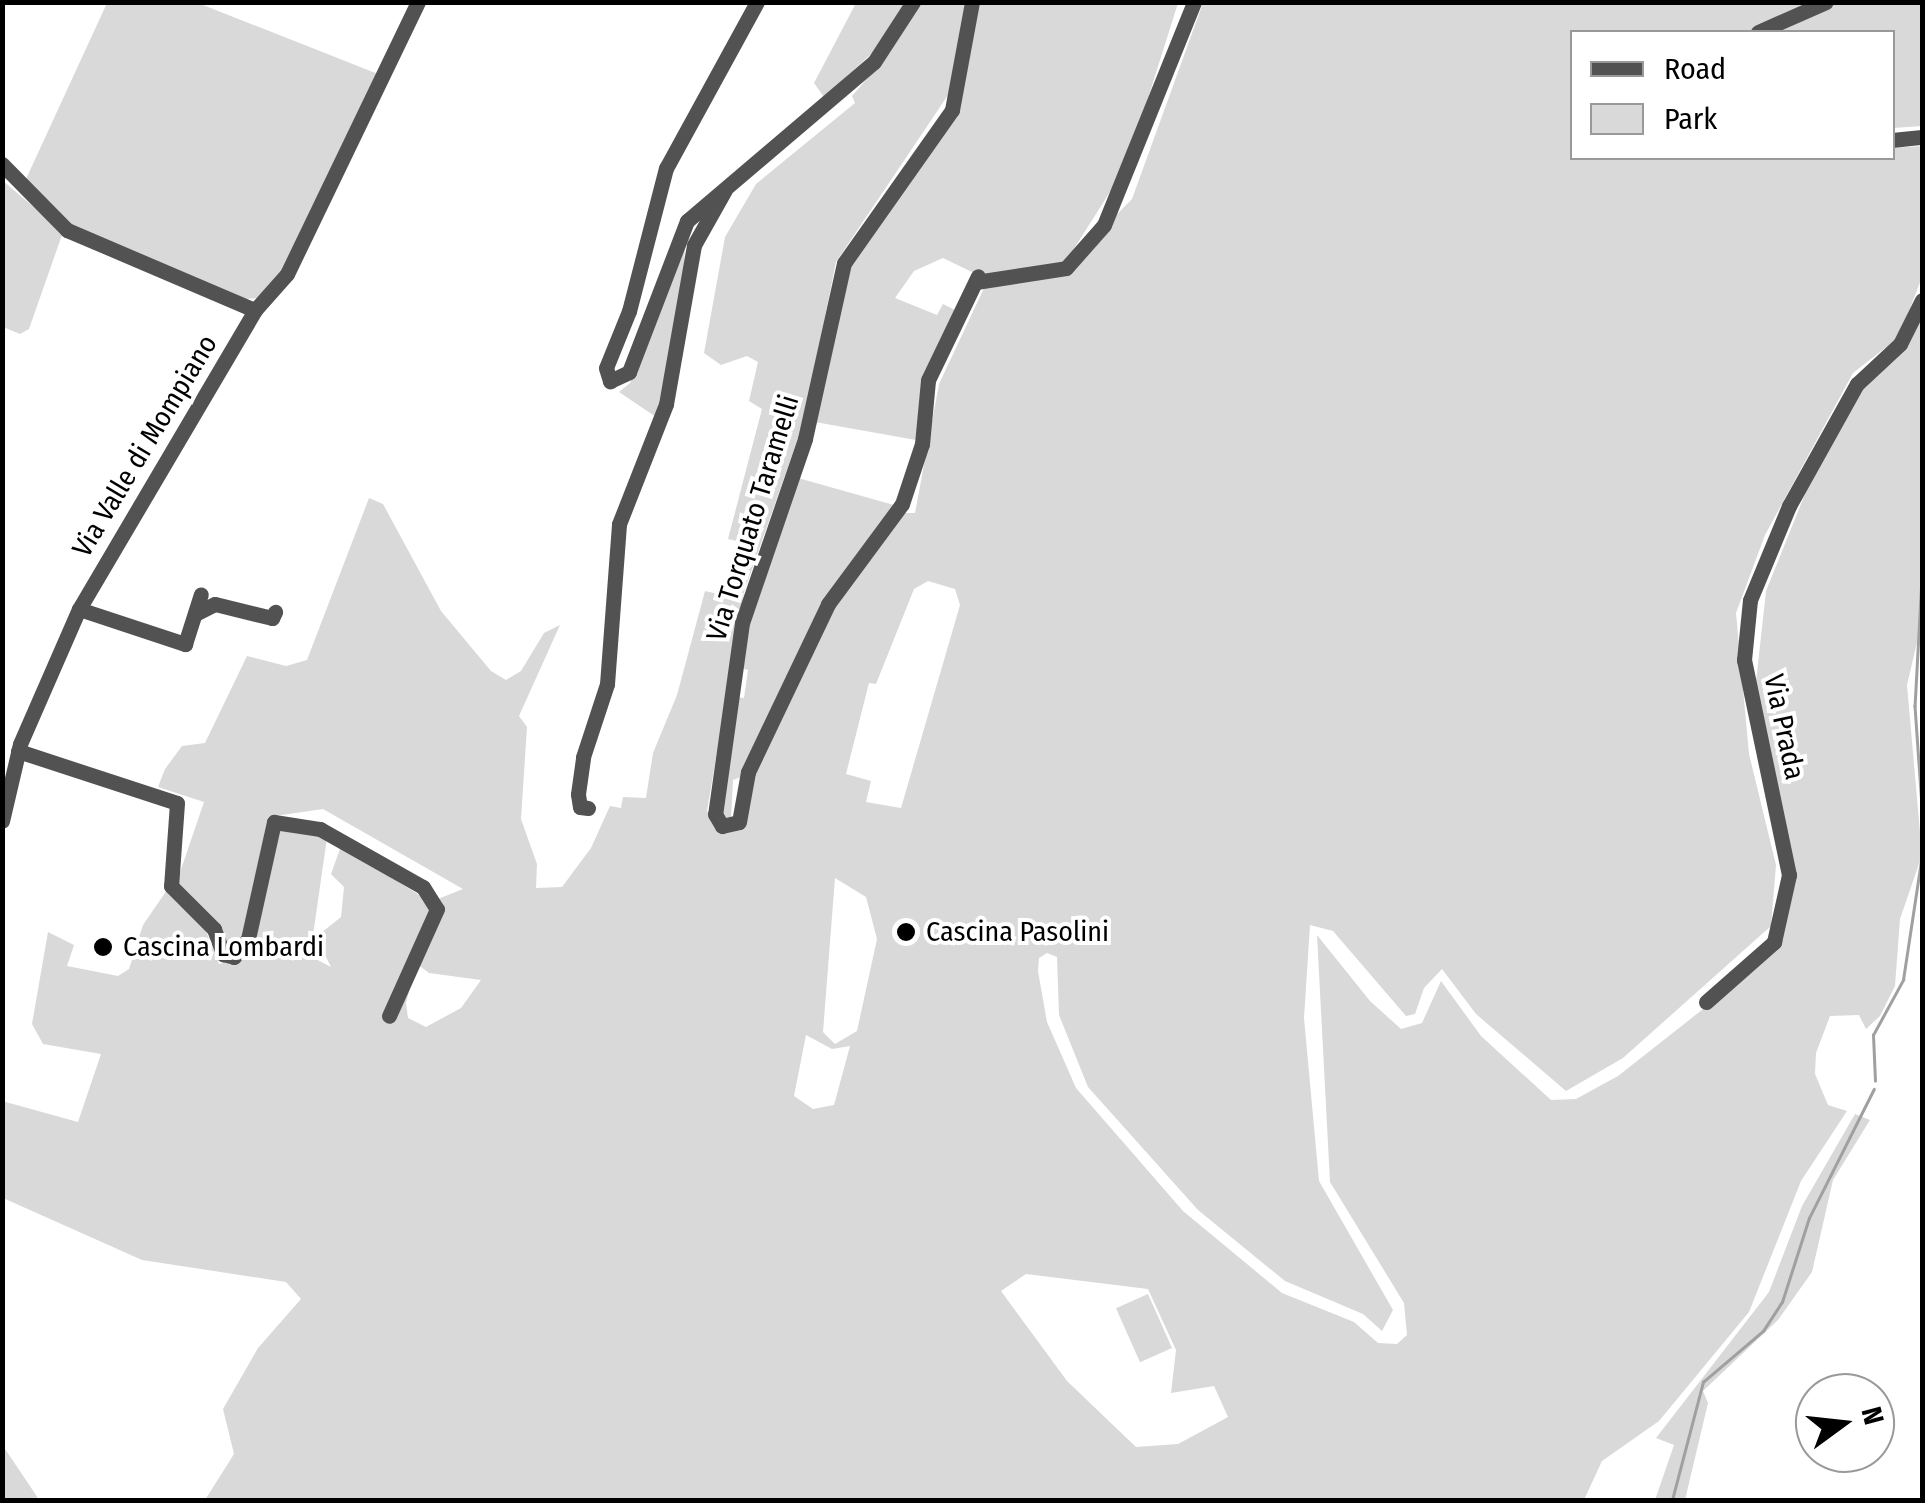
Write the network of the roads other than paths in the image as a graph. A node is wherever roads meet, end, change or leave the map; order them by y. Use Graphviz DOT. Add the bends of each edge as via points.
graph roads {
  1 [pos="418,2"];
  2 [pos="757,2"];
  3 [pos="913,2"];
  4 [pos="972,2"];
  5 [pos="1194,2"];
  6 [pos="1826,2"];
  7 [pos="1763,30"];
  8 [pos="1922,138"];
  9 [pos="1895,140"];
  10 [pos="2,164"];
  11 [pos="726,188"];
  12 [pos="676,234"];
  13 [pos="694,245"];
  14 [pos="1922,300"];
  15 [pos="254,310"];
  16 [pos="201,594"];
  17 [pos="78,609"];
  18 [pos="195,614"];
  19 [pos="273,618"];
  20 [pos="18,751"];
  21 [pos="588,808"];
  22 [pos="2,821"];
  23 [pos="1706,1002"];
  24 [pos="389,1016"];
  1 -- 15 [label="street, Via Valle di Mompiano" via="287,274"];
  2 -- 12 [label="street" via="666,168 629,311 606,368 610,381 629,372 664,288"];
  3 -- 11 [label="street" via="874,62"];
  4 -- 5 [label="street, Via Torquato Taramelli" via="952,110 844,263 806,439 742,623 715,814 722,826 739,822 748,772 828,604 902,504 922,444 928,380 977,279 1066,268 1104,225"];
  6 -- 7 [label="street"];
  8 -- 9 [label="street"];
  10 -- 15 [label="street" via="67,230"];
  11 -- 12 [label="street"];
  11 -- 13 [label="street"];
  12 -- 13 [label="street"];
  13 -- 21 [label="street" via="666,404 619,524 606,684 578,794 580,807"];
  14 -- 23 [label="street, Via Prada" via="1900,344 1857,384 1789,506 1750,600 1744,660 1788,875 1774,942"];
  15 -- 17 [label="street, Via Valle di Mompiano"];
  16 -- 18 [label="street"];
  17 -- 18 [label="street" via="185,644"];
  17 -- 20 [label="street, Via Valle di Mompiano"];
  18 -- 19 [label="street" via="224,604"];
  20 -- 22 [label="street, Via Valle di Mompiano"];
  20 -- 24 [label="street" via="177,803 171,886 214,930 224,954 234,957 248,939 274,822 320,829 423,887 437,909"];
}
